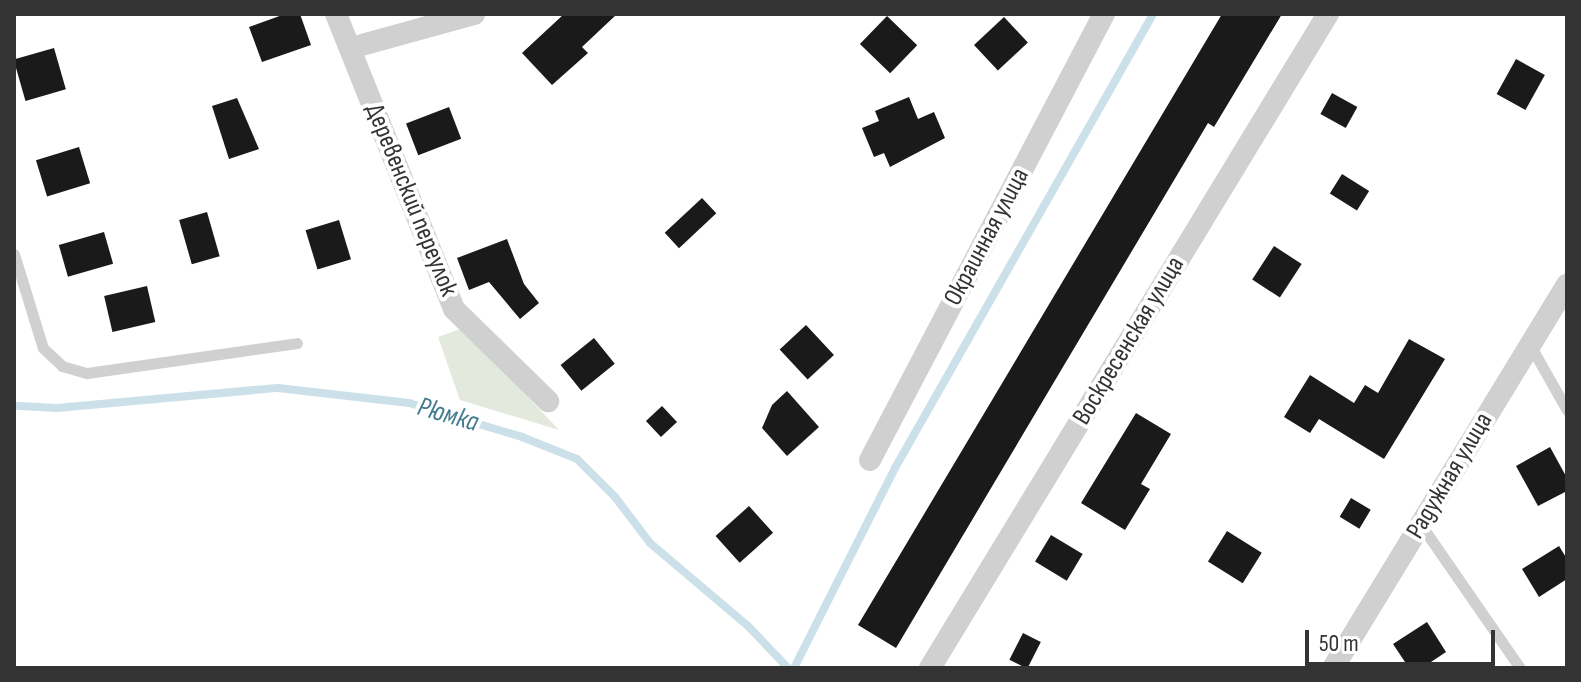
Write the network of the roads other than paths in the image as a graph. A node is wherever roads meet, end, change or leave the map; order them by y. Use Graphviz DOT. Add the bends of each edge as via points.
graph roads {
  1 [pos="336,14"];
  2 [pos="474,14"];
  3 [pos="1104,14"];
  4 [pos="1328,14"];
  5 [pos="351,48"];
  6 [pos="14,254"];
  7 [pos="1567,285"];
  8 [pos="297,343"];
  9 [pos="1530,344"];
  10 [pos="548,401"];
  11 [pos="1567,410"];
  12 [pos="870,460"];
  13 [pos="1421,525"];
  14 [pos="930,668"];
  15 [pos="1333,668"];
  16 [pos="1520,668"];
  1 -- 5 [label="street, Деревенский переулок"];
  2 -- 5 [label="street"];
  3 -- 12 [label="street, Окраинная улица"];
  4 -- 14 [label="street, Воскресенская улица"];
  5 -- 10 [label="street, Деревенский переулок" via="454,309"];
  6 -- 8 [label="lane" via="43,348 62,366 87,373"];
  7 -- 9 [label="street, Радужная улица"];
  9 -- 11 [label="lane"];
  9 -- 13 [label="street, Радужная улица"];
  13 -- 15 [label="street, Радужная улица"];
  13 -- 16 [label="lane"];
}
